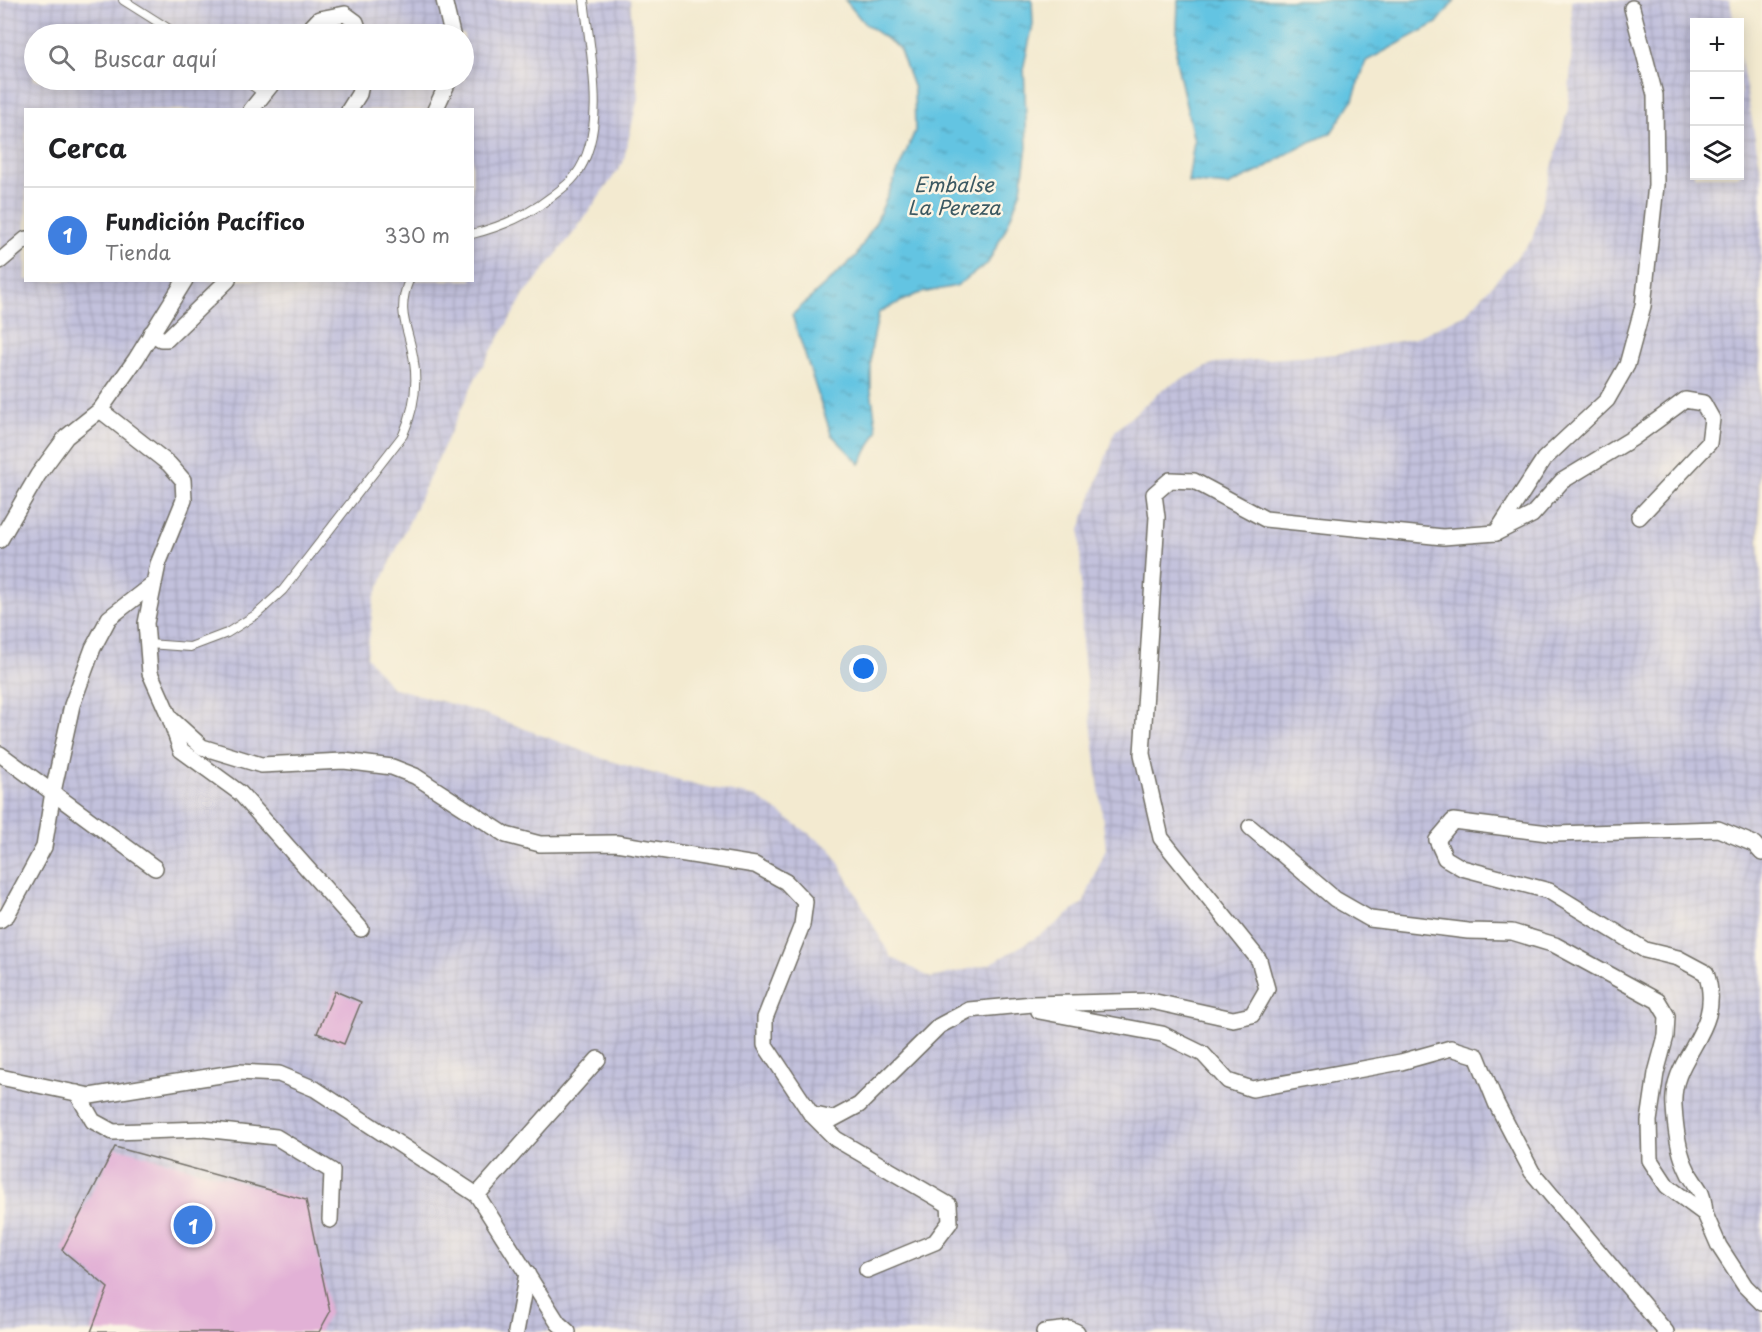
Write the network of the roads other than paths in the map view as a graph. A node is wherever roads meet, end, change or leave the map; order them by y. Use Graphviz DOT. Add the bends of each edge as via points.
graph roads {
  1 [pos="123,0"];
  2 [pos="444,0"];
  3 [pos="584,0"];
  4 [pos="1632,8"];
  5 [pos="161,24"];
  6 [pos="314,24"];
  7 [pos="357,24"];
  8 [pos="450,24"];
  9 [pos="258,90"];
  10 [pos="267,90"];
  11 [pos="360,90"];
  12 [pos="444,90"];
  13 [pos="264,94"];
  14 [pos="253,108"];
  15 [pos="350,108"];
  16 [pos="436,108"];
  17 [pos="474,233"];
  18 [pos="24,240"];
  19 [pos="0,261"];
  20 [pos="184,282"];
  21 [pos="226,282"];
  22 [pos="409,282"];
  23 [pos="151,333"];
  24 [pos="100,410"];
  25 [pos="1639,517"];
  26 [pos="1496,533"];
  27 [pos="0,540"];
  28 [pos="154,583"];
  29 [pos="148,644"];
  30 [pos="170,718"];
  31 [pos="0,754"];
  32 [pos="53,792"];
  33 [pos="1250,827"];
  34 [pos="1762,853"];
  35 [pos="155,868"];
  36 [pos="0,920"];
  37 [pos="361,929"];
  38 [pos="1015,1006"];
  39 [pos="598,1059"];
  40 [pos="0,1077"];
  41 [pos="77,1093"];
  42 [pos="811,1114"];
  43 [pos="477,1195"];
  44 [pos="1705,1214"];
  45 [pos="330,1220"];
  46 [pos="867,1270"];
  47 [pos="527,1273"];
  48 [pos="1762,1303"];
  49 [pos="516,1332"];
  50 [pos="567,1332"];
  51 [pos="1044,1332"];
  52 [pos="1077,1332"];
  53 [pos="1666,1332"];
  1 -- 5 [label="lane"];
  2 -- 8 [label="street"];
  3 -- 17 [label="lane" via="595,105 591,138 582,163 576,175 544,202 507,223"];
  4 -- 26 [label="street" via="1655,95 1656,186 1643,306 1627,365 1607,400 1544,459"];
  6 -- 7 [label="street" via="319,19 345,14"];
  9 -- 13 [label="lane"];
  10 -- 13 [label="street"];
  11 -- 15 [label="street"];
  12 -- 16 [label="street"];
  13 -- 14 [label="street"];
  18 -- 19 [label="street"];
  20 -- 23 [label="street"];
  21 -- 23 [label="street" via="167,339"];
  22 -- 29 [label="lane" via="402,310 416,379 412,410 403,435 283,590 257,614 227,633 190,647"];
  23 -- 24 [label="street"];
  24 -- 27 [label="street" via="66,437 38,475"];
  24 -- 28 [label="street" via="169,464 183,480 184,500"];
  25 -- 26 [label="street" via="1709,443 1712,419 1703,403 1685,400 1562,482 1532,515"];
  26 -- 38 [label="street" via="1443,537 1265,519 1194,481 1170,480 1154,494 1157,517 1142,754 1161,838 1258,960 1267,989 1252,1016 1233,1019 1151,1001"];
  28 -- 29 [label="street" via="146,623"];
  28 -- 32 [label="street" via="108,618 93,648 72,705"];
  29 -- 30 [label="street" via="150,673"];
  30 -- 37 [label="street" via="181,750 240,793"];
  30 -- 42 [label="street" via="202,747 261,765 344,761 400,770 416,776 506,835 540,844 616,843 755,865 786,882 805,902 802,925 765,1018 765,1045"];
  31 -- 32 [label="street"];
  32 -- 35 [label="street"];
  32 -- 36 [label="street" via="44,847 7,915"];
  33 -- 44 [label="street" via="1335,898 1370,919 1523,935 1555,945 1658,1001 1667,1016 1666,1036 1656,1073 1650,1160 1667,1185"];
  34 -- 44 [label="street" via="1754,844 1718,829 1556,834 1453,821 1437,840 1445,858 1462,868 1549,891 1645,950 1678,958 1706,973 1712,990 1710,1016 1679,1076 1673,1104 1685,1165 1704,1194"];
  38 -- 42 [label="street" via="969,1010 939,1026 859,1105 833,1119"];
  38 -- 53 [label="street" via="1162,1034 1203,1054 1228,1081 1252,1089 1401,1062 1451,1048 1476,1056 1532,1172"];
  39 -- 43 [label="street"];
  40 -- 41 [label="street"];
  41 -- 43 [label="street" via="90,1096 239,1072 279,1074 315,1089"];
  41 -- 45 [label="street" via="93,1121 113,1132 203,1129 276,1137 332,1171"];
  42 -- 46 [label="street" via="836,1139 949,1206 950,1222 935,1242"];
  43 -- 47 [label="street"];
  44 -- 48 [label="street" via="1719,1246 1745,1286"];
  47 -- 49 [label="street"];
  47 -- 50 [label="street"];
  51 -- 52 [label="street"];
}
